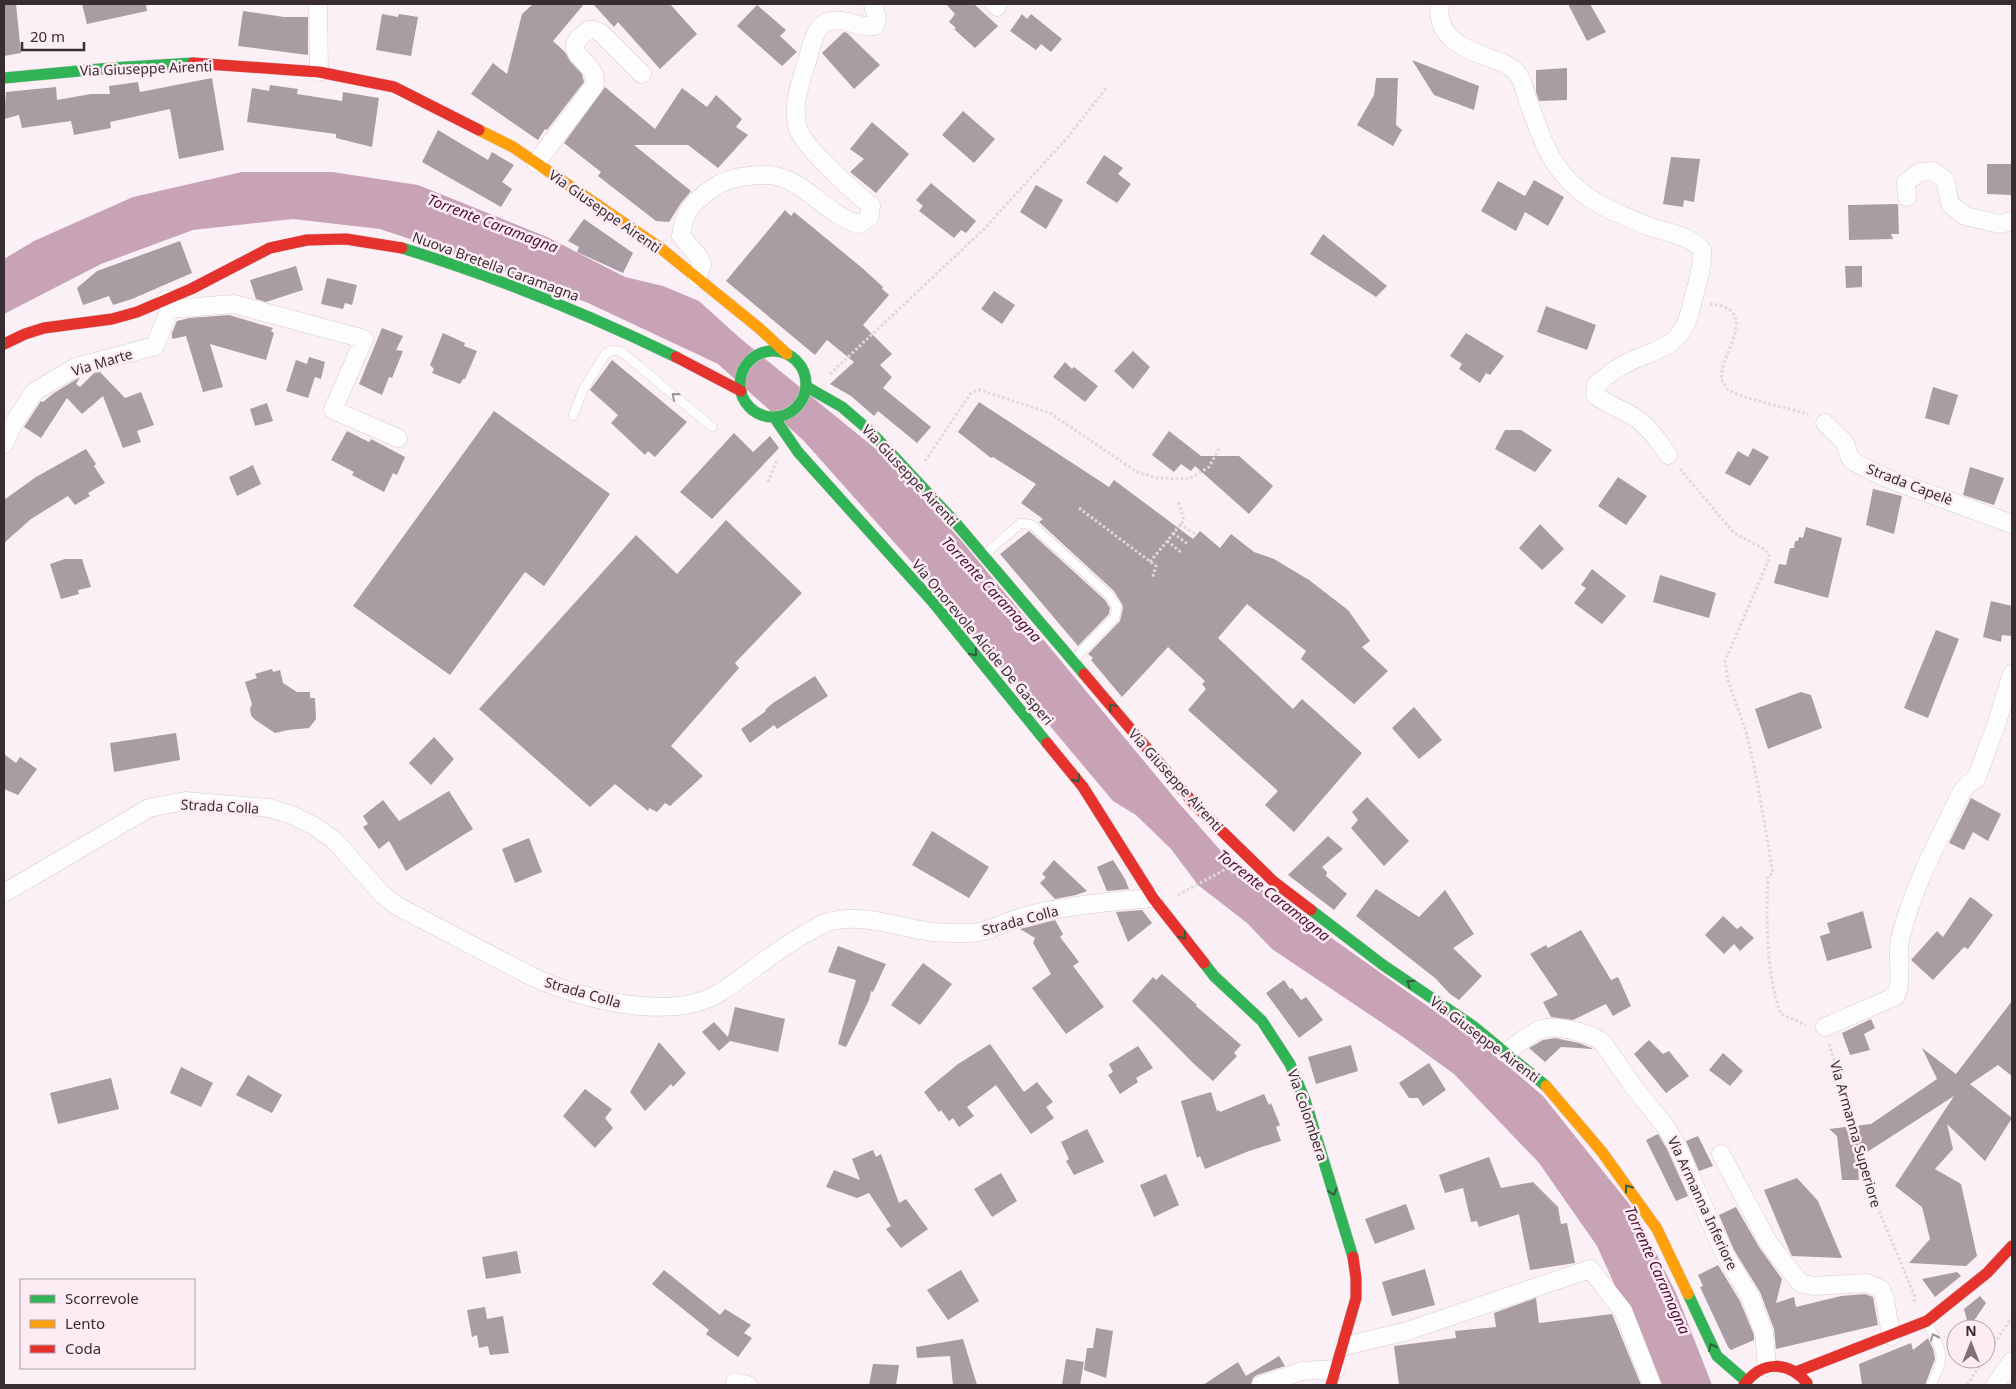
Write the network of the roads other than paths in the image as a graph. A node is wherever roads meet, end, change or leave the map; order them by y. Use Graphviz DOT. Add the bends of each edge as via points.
graph roads {
  1 [pos="318,4"];
  2 [pos="873,4"];
  3 [pos="1440,4"];
  4 [pos="319,72"];
  5 [pos="642,74"];
  6 [pos="4,78"];
  7 [pos="536,163"];
  8 [pos="1907,197"];
  9 [pos="2012,221"];
  10 [pos="697,278"];
  11 [pos="168,304"];
  12 [pos="759,328"];
  13 [pos="4,344"];
  14 [pos="760,354"];
  15 [pos="787,354"];
  16 [pos="810,388"];
  17 [pos="741,391"];
  18 [pos="573,416"];
  19 [pos="774,417"];
  20 [pos="1824,423"];
  21 [pos="712,427"];
  22 [pos="398,438"];
  23 [pos="4,444"];
  24 [pos="1668,455"];
  25 [pos="2012,524"];
  26 [pos="984,556"];
  27 [pos="1073,661"];
  28 [pos="2012,674"];
  29 [pos="4,893"];
  30 [pos="1153,898"];
  31 [pos="1825,1027"];
  32 [pos="1505,1053"];
  33 [pos="1721,1154"];
  34 [pos="2012,1246"];
  35 [pos="1927,1321"];
  36 [pos="1891,1336"];
  37 [pos="1344,1346"];
  38 [pos="1837,1357"];
  39 [pos="2012,1361"];
  40 [pos="1767,1367"];
  41 [pos="1829,1371"];
  42 [pos="1796,1372"];
  43 [pos="1334,1377"];
  44 [pos="1997,1382"];
  45 [pos="1745,1383"];
  46 [pos="1261,1385"];
  47 [pos="1652,1385"];
  48 [pos="1808,1385"];
  49 [pos="1932,1385"];
  1 -- 4 [label="street"];
  2 -- 10 [label="street, Via Giuseppe Airenti" via="877,19 875,26 836,21 826,22 820,27 796,98 798,131 813,151 871,206 869,218 858,224 847,220 793,183 776,176 762,174 722,182 694,202 683,222 681,236 702,265"];
  3 -- 24 [label="street" via="1438,15 1446,35 1465,48 1504,63 1517,72 1542,140 1558,170 1582,192 1625,216 1702,250 1692,304 1683,330 1657,351 1612,370 1596,385 1595,395 1640,422"];
  4 -- 6 [label="main road, Via Giuseppe Airenti" via="198,63"];
  4 -- 7 [label="main road, Via Giuseppe Airenti" via="394,87 512,147"];
  5 -- 7 [label="street, Via Giuseppe Airenti" via="601,33 588,30 575,45 594,74 594,86"];
  7 -- 10 [label="main road, Via Giuseppe Airenti" via="659,247"];
  8 -- 9 [label="street" via="1906,182 1920,172 1933,171 1945,180 1950,204 1965,216 2000,224"];
  10 -- 12 [label="main road, Via Giuseppe Airenti"];
  11 -- 13 [label="main road, Nuova Bretella Caramagna" via="112,318 44,328"];
  11 -- 17 [label="main road, Nuova Bretella Caramagna" via="270,248 289,243 346,239 398,247 444,261 606,323"];
  11 -- 22 [label="street" via="234,304 364,338 332,410"];
  11 -- 23 [label="street, Via Marte" via="155,346 76,367 34,392"];
  12 -- 14 [label="main road"];
  12 -- 15 [label="main road, Via Giuseppe Airenti"];
  14 -- 15 [label="main road" via="777,351"];
  14 -- 17 [label="main road" via="743,370"];
  15 -- 16 [label="main road" via="802,367"];
  16 -- 19 [label="main road" via="800,405 784,416"];
  16 -- 26 [label="main road, Via Giuseppe Airenti" via="842,406 872,432"];
  17 -- 19 [label="main road" via="753,410 762,416"];
  21 -- 18 [label="lane, one-way" via="622,352 613,350 606,352 583,390"];
  19 -- 30 [label="main road, Via Onorevole Alcide De Gasperi, one-way" via="798,452 932,601 1083,787"];
  20 -- 25 [label="street, Strada Capelè" via="1845,443 1850,458 1856,463 1886,478"];
  26 -- 27 [label="main road, Via Giuseppe Airenti"];
  26 -- 27 [label="lane" via="1021,522 1032,525 1110,596 1117,607 1115,617"];
  32 -- 27 [label="main road, Via Giuseppe Airenti, one-way" via="1473,1026 1383,965 1273,881 1195,805"];
  28 -- 31 [label="street" via="1976,779 1961,793 1907,914 1898,946 1901,983 1896,996"];
  29 -- 30 [label="street, Strada Colla" via="148,808 185,802 270,808 292,815 334,840 377,888 398,906 531,976 578,994 626,1005 658,1006 688,1004 719,993 782,947 825,923 874,920 934,932 978,932 1031,914 1094,903"];
  30 -- 37 [label="main road, Via Colombera, one-way" via="1214,976 1262,1021 1290,1064 1305,1100 1352,1250 1356,1298"];
  32 -- 40 [label="street, Via Armanna Inferiore" via="1546,1026 1600,1039 1670,1134 1725,1255 1750,1296 1764,1333"];
  45 -- 32 [label="main road, Via Giuseppe Airenti, one-way" via="1717,1356 1657,1229 1602,1152 1548,1087"];
  33 -- 36 [label="street" via="1768,1242 1800,1283 1813,1286 1867,1283 1881,1289"];
  34 -- 35 [label="main road" via="1987,1273"];
  35 -- 36 [label="main road"];
  49 -- 35 [label="lane, one-way" via="1943,1357"];
  36 -- 38 [label="main road"];
  37 -- 43 [label="main road, Via Colombera"];
  37 -- 47 [label="street" via="1404,1332 1590,1269 1623,1311"];
  38 -- 41 [label="main road"];
  38 -- 42 [label="main road"];
  39 -- 44 [label="street"];
  40 -- 42 [label="main road"];
  40 -- 45 [label="main road"];
  42 -- 48 [label="main road"];
  43 -- 46 [label="street, Via Colombera" via="1302,1370"];
}
